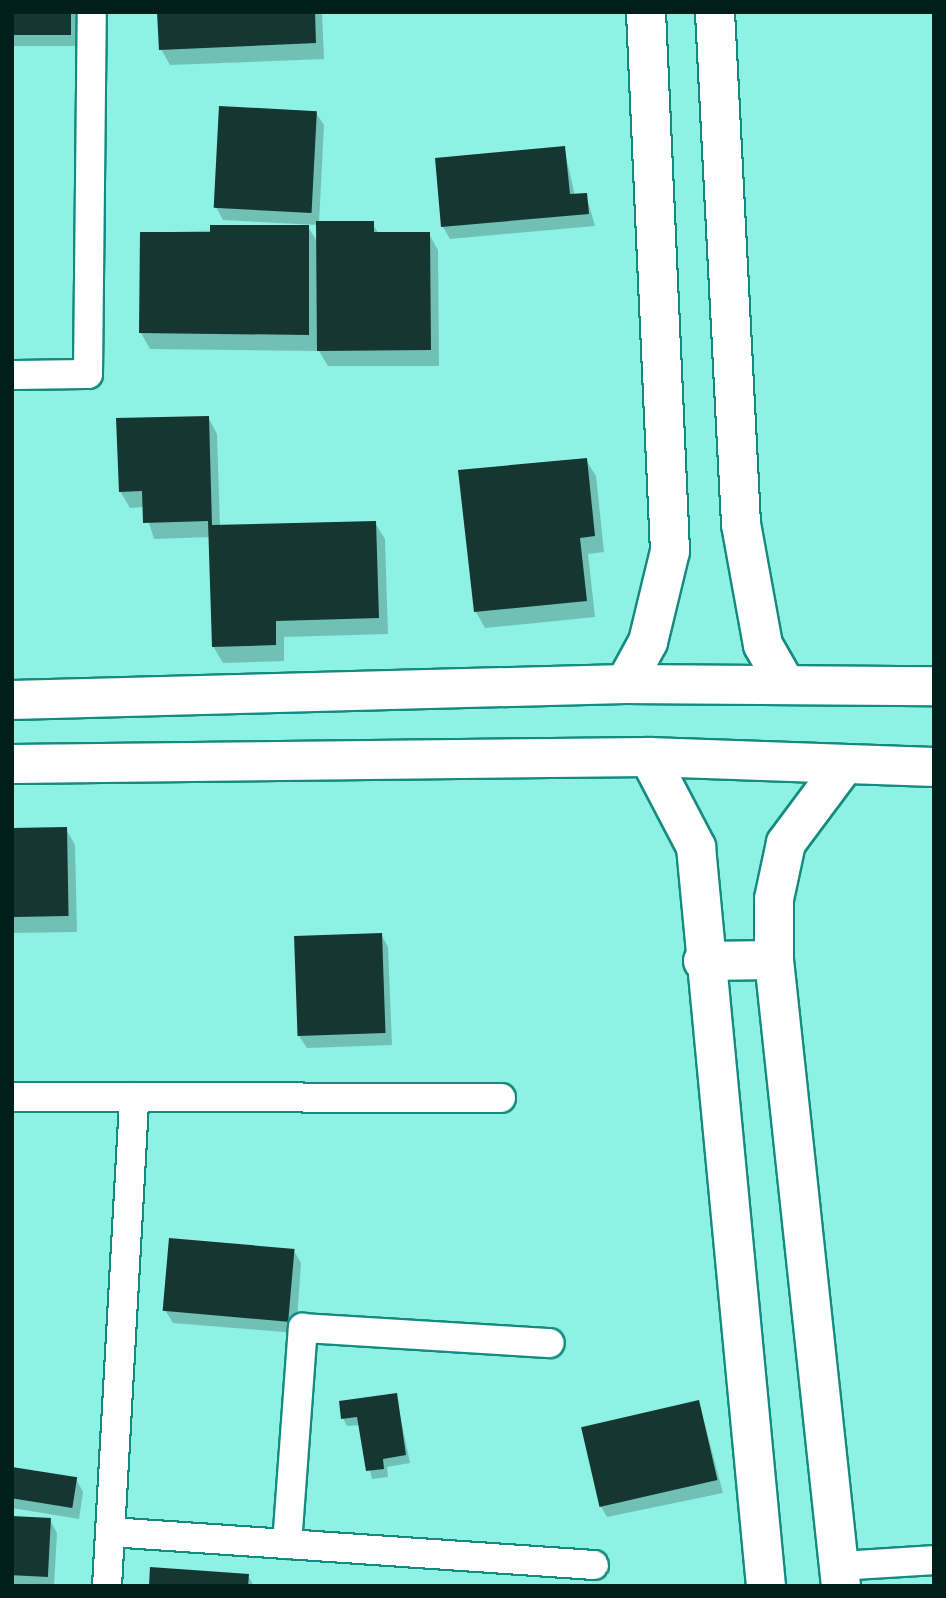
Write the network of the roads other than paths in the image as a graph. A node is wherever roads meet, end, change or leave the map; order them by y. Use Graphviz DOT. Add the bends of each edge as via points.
graph roads {
  1 [pos="92,12"];
  2 [pos="646,12"];
  3 [pos="715,12"];
  4 [pos="12,375"];
  5 [pos="625,684"];
  6 [pos="786,685"];
  7 [pos="934,686"];
  8 [pos="12,699"];
  9 [pos="649,757"];
  10 [pos="12,764"];
  11 [pos="842,768"];
  12 [pos="934,768"];
  13 [pos="774,960"];
  14 [pos="703,961"];
  15 [pos="12,1097"];
  16 [pos="134,1097"];
  17 [pos="500,1098"];
  18 [pos="551,1343"];
  19 [pos="110,1532"];
  20 [pos="287,1544"];
  21 [pos="934,1560"];
  22 [pos="594,1565"];
  23 [pos="549,1574"];
  24 [pos="840,1576"];
  25 [pos="107,1586"];
  26 [pos="766,1586"];
  1 -- 4 [label="street" via="88,374"];
  2 -- 5 [label="main road" via="670,551 648,642"];
  3 -- 6 [label="main road" via="741,524 763,645"];
  5 -- 6 [label="main road"];
  5 -- 8 [label="main road"];
  6 -- 7 [label="main road"];
  9 -- 10 [label="main road"];
  9 -- 11 [label="main road"];
  9 -- 14 [label="main road" via="696,847"];
  11 -- 12 [label="main road"];
  11 -- 13 [label="main road" via="786,843 774,899"];
  13 -- 14 [label="main road"];
  13 -- 24 [label="main road"];
  14 -- 26 [label="main road"];
  15 -- 16 [label="street"];
  16 -- 17 [label="street"];
  16 -- 19 [label="street"];
  18 -- 20 [label="street" via="303,1328"];
  19 -- 20 [label="street"];
  19 -- 25 [label="street"];
  20 -- 23 [label="street"];
  21 -- 24 [label="street"];
  22 -- 23 [label="street"];
}
